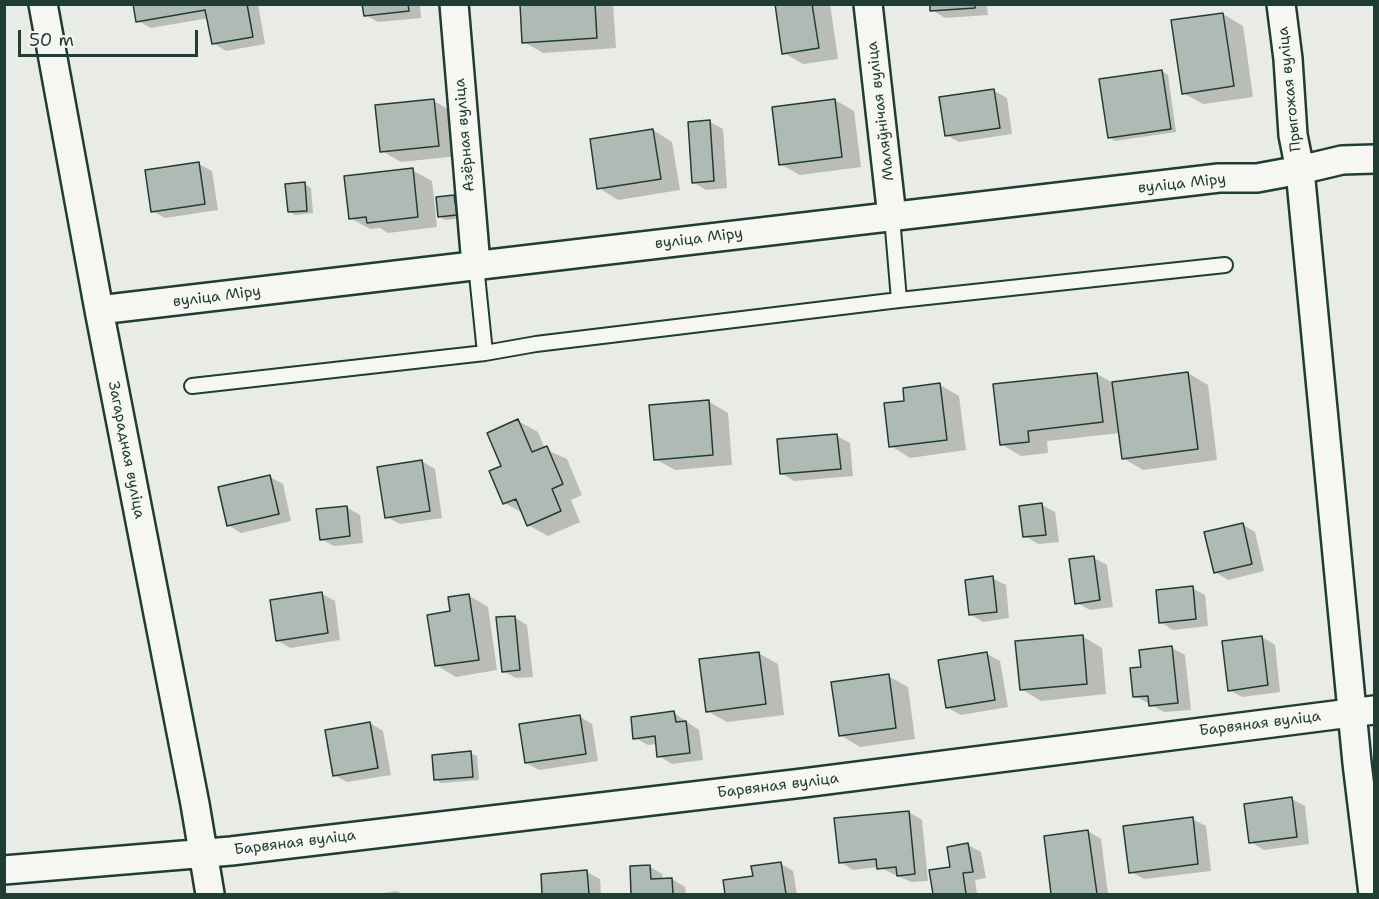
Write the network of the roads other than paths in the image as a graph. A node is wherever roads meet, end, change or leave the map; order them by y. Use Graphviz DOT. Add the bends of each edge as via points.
graph roads {
  1 [pos="43,4"];
  2 [pos="454,4"];
  3 [pos="868,4"];
  4 [pos="1281,4"];
  5 [pos="1374,159"];
  6 [pos="1300,170"];
  7 [pos="892,217"];
  8 [pos="476,265"];
  9 [pos="1226,265"];
  10 [pos="899,300"];
  11 [pos="99,310"];
  12 [pos="485,353"];
  13 [pos="192,386"];
  14 [pos="1363,712"];
  15 [pos="203,854"];
  16 [pos="4,870"];
  17 [pos="210,894"];
  18 [pos="1372,894"];
  1 -- 11 [label="street, Загарадная вуліца"];
  2 -- 8 [label="street, Азёрная вуліца"];
  3 -- 7 [label="street, Маляўнічая вуліца"];
  4 -- 6 [label="street, Прыгожая вуліца"];
  5 -- 6 [label="street, Прыгожая вуліца" via="1342,160"];
  6 -- 7 [label="street, вуліца Міру" via="1257,178 1219,178"];
  6 -- 14 [label="street"];
  7 -- 8 [label="street, вуліца Міру"];
  7 -- 10 [label="lane"];
  8 -- 11 [label="street, вуліца Міру"];
  8 -- 12 [label="lane"];
  9 -- 10 [label="lane"];
  10 -- 12 [label="lane"];
  11 -- 15 [label="street, Загарадная вуліца"];
  12 -- 13 [label="lane"];
  14 -- 15 [label="street, Барвяная вуліца"];
  14 -- 18 [label="street"];
  15 -- 16 [label="street, Барвяная вуліца"];
  15 -- 17 [label="street, Загарадная вуліца"];
}
